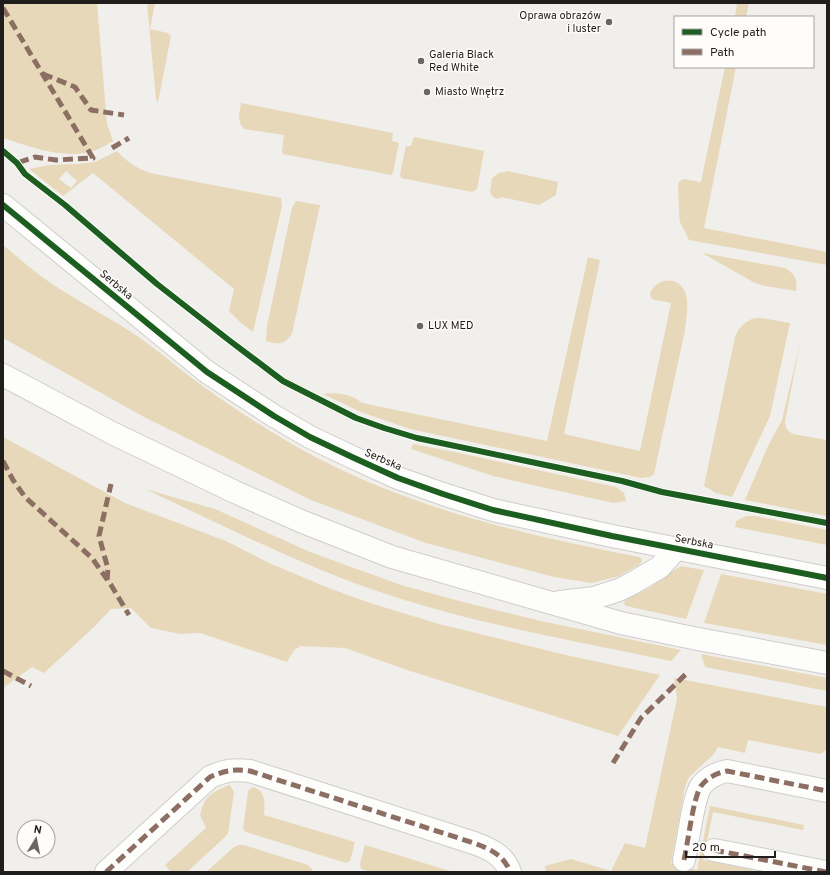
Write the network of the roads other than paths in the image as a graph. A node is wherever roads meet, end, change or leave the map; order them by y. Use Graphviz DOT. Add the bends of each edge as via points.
graph roads {
  1 [pos="3,205"];
  2 [pos="3,375"];
  3 [pos="676,549"];
  4 [pos="827,578"];
  5 [pos="550,603"];
  6 [pos="827,663"];
  7 [pos="827,791"];
  8 [pos="714,850"];
  9 [pos="684,860"];
  10 [pos="788,868"];
  11 [pos="106,872"];
  12 [pos="510,872"];
  13 [pos="826,872"];
  1 -- 3 [label="street, Serbska" via="207,372 310,437 398,478 494,510"];
  2 -- 5 [label="street" via="169,461 303,522 392,557"];
  3 -- 4 [label="street, Serbska"];
  3 -- 5 [label="street" via="660,566 619,590 594,598"];
  5 -- 6 [label="street" via="621,623"];
  7 -- 9 [label="street" via="728,770 716,773 701,787"];
  8 -- 10 [label="street"];
  10 -- 13 [label="street"];
  11 -- 12 [label="street" via="210,777 224,771 238,770 258,774 478,844 501,857"];
}
